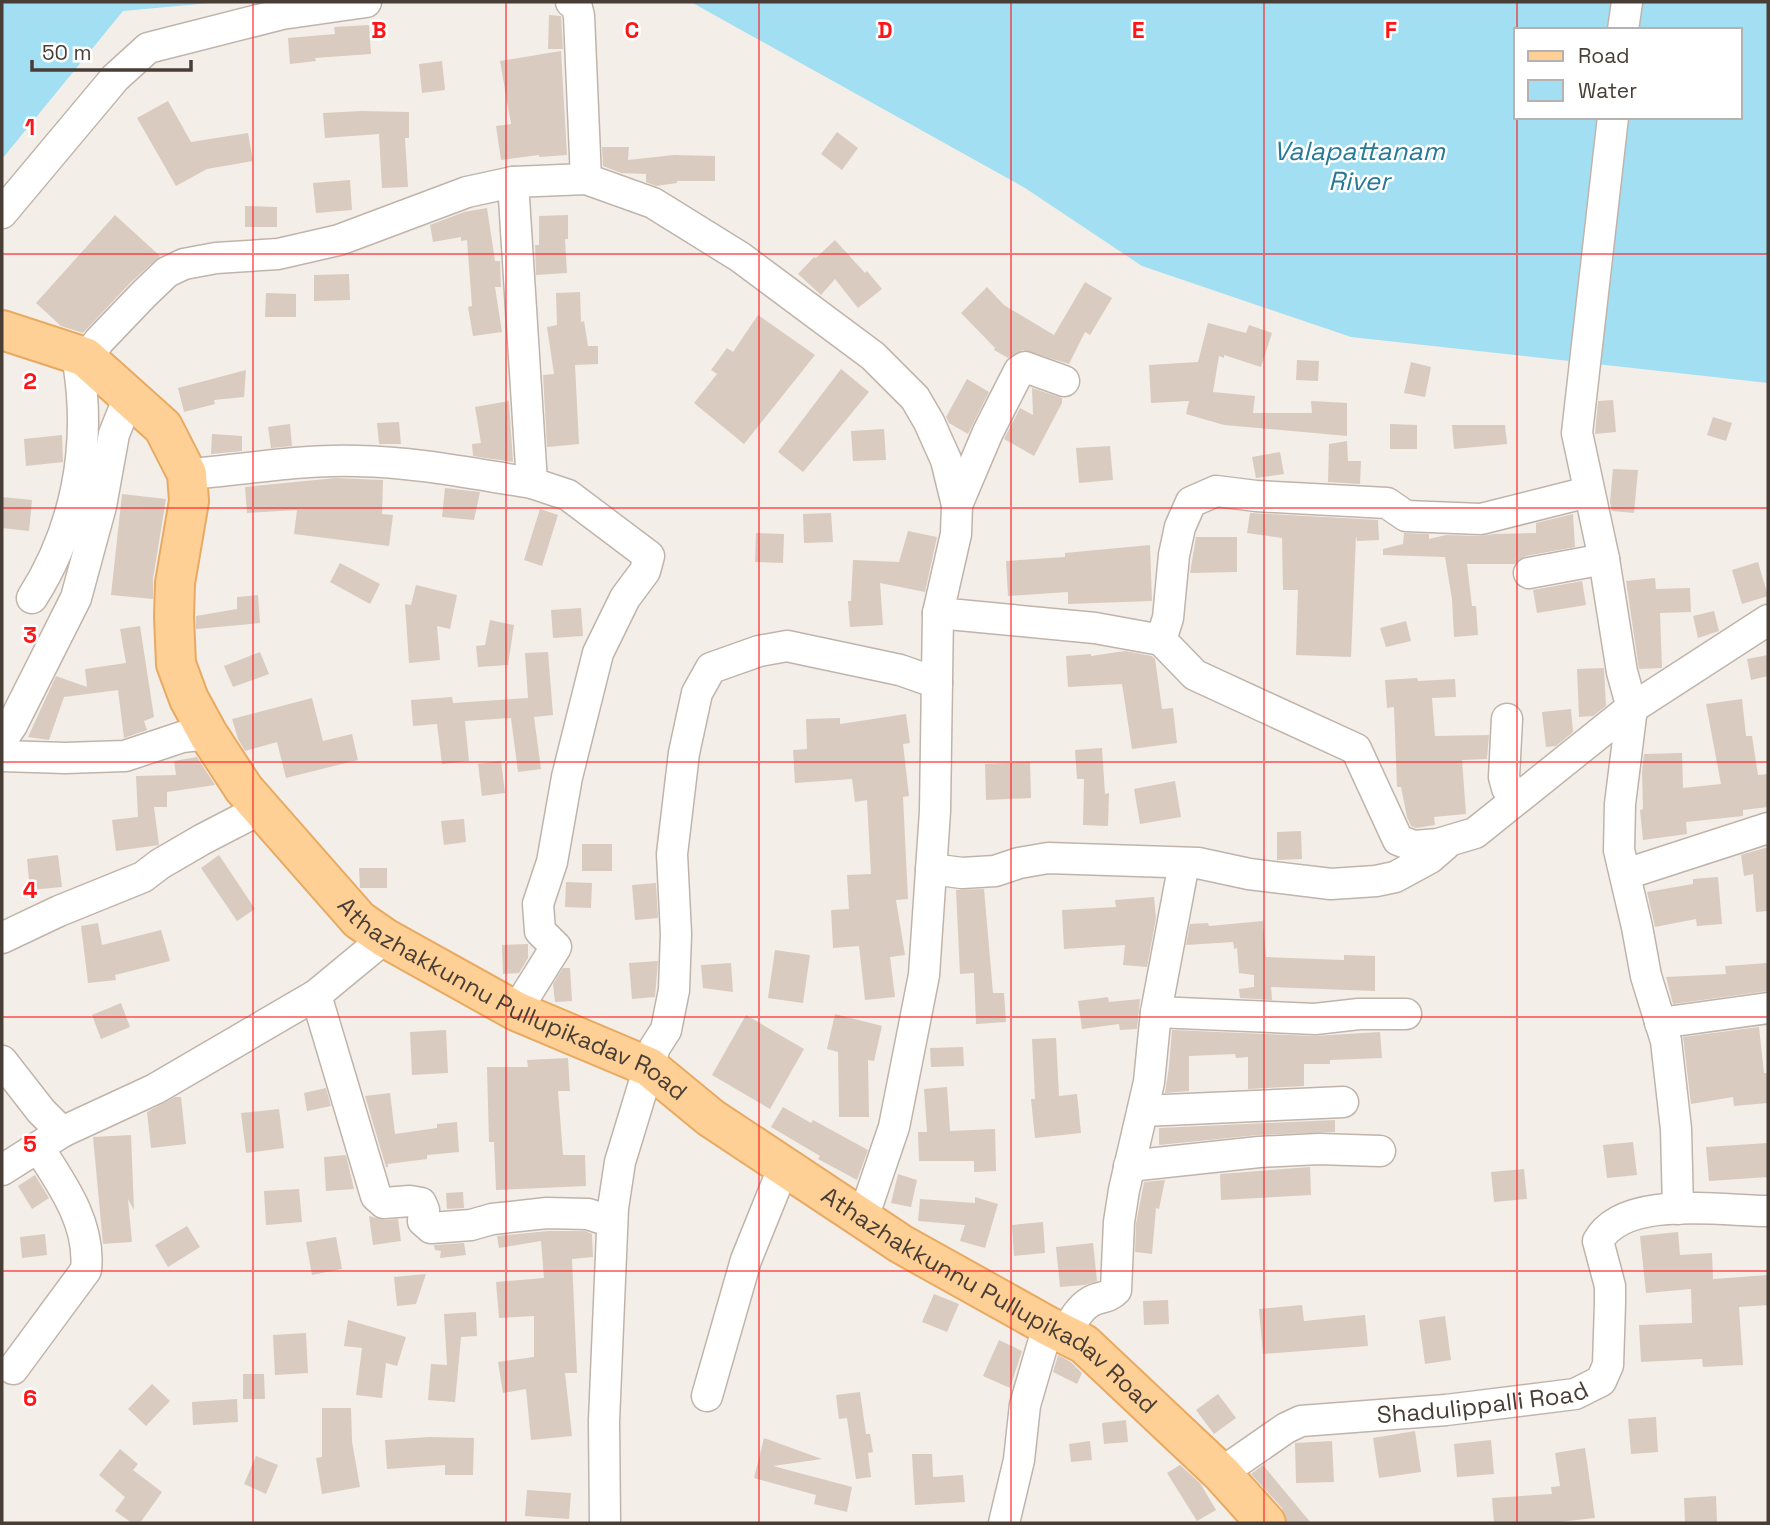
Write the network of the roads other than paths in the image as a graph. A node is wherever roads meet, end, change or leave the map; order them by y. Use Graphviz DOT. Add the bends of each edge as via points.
graph roads {
  1 [pos="366,2"];
  2 [pos="571,2"];
  3 [pos="1627,2"];
  4 [pos="1623,28"];
  5 [pos="1613,119"];
  6 [pos="586,179"];
  7 [pos="513,182"];
  8 [pos="2,213"];
  9 [pos="2,330"];
  10 [pos="85,357"];
  11 [pos="1064,381"];
  12 [pos="130,397"];
  13 [pos="187,474"];
  14 [pos="532,483"];
  15 [pos="1588,492"];
  16 [pos="957,505"];
  17 [pos="1604,559"];
  18 [pos="1529,573"];
  19 [pos="32,598"];
  20 [pos="938,613"];
  21 [pos="1768,620"];
  22 [pos="1161,640"];
  23 [pos="937,683"];
  24 [pos="1632,708"];
  25 [pos="1507,719"];
  26 [pos="208,734"];
  27 [pos="2,740"];
  28 [pos="2,756"];
  29 [pos="1523,794"];
  30 [pos="261,808"];
  31 [pos="1768,828"];
  32 [pos="1451,841"];
  33 [pos="1184,863"];
  34 [pos="931,869"];
  35 [pos="1626,874"];
  36 [pos="2,938"];
  37 [pos="385,938"];
  38 [pos="316,995"];
  39 [pos="1768,1008"];
  40 [pos="516,1011"];
  41 [pos="1156,1012"];
  42 [pos="1406,1014"];
  43 [pos="1660,1023"];
  44 [pos="2,1061"];
  45 [pos="649,1067"];
  46 [pos="1343,1102"];
  47 [pos="1143,1111"];
  48 [pos="50,1139"];
  49 [pos="1380,1151"];
  50 [pos="784,1166"];
  51 [pos="1129,1166"];
  52 [pos="2,1170"];
  53 [pos="1678,1209"];
  54 [pos="1768,1211"];
  55 [pos="863,1218"];
  56 [pos="612,1222"];
  57 [pos="1056,1331"];
  58 [pos="13,1369"];
  59 [pos="707,1396"];
  60 [pos="1221,1473"];
  61 [pos="1255,1520"];
  62 [pos="605,1523"];
  63 [pos="1004,1523"];
  1 -- 8 [label="street" via="282,14 148,48 115,78"];
  2 -- 6 [label="street" via="579,16"];
  3 -- 4 [label="street"];
  5 -- 15 [label="street" via="1577,433"];
  6 -- 7 [label="street"];
  6 -- 16 [label="street" via="653,203 740,257 873,356 915,398 929,422 946,460"];
  7 -- 10 [label="street" via="467,192 339,240 278,254 184,264 152,286"];
  7 -- 14 [label="street"];
  9 -- 10 [label="main road, Athazhakkunnu Pullupikadav Road"];
  10 -- 12 [label="main road, Athazhakkunnu Pullupikadav Road"];
  10 -- 19 [label="street" via="79,368 81,470 71,515"];
  11 -- 16 [label="street" via="1025,367 1019,371"];
  12 -- 13 [label="main road, Athazhakkunnu Pullupikadav Road" via="163,427"];
  12 -- 27 [label="street" via="114,434 101,506 76,598"];
  13 -- 14 [label="street" via="293,462 356,461 418,464"];
  13 -- 26 [label="main road, Athazhakkunnu Pullupikadav Road" via="189,501 175,583 176,664"];
  14 -- 40 [label="street" via="568,495 649,556 598,653 552,862 538,904 540,930 556,947"];
  15 -- 17 [label="street"];
  15 -- 22 [label="street" via="1481,519 1406,516 1387,503 1216,491 1191,502 1180,527"];
  16 -- 20 [label="street" via="956,534"];
  17 -- 18 [label="street"];
  17 -- 24 [label="street"];
  20 -- 22 [label="street" via="1095,628"];
  20 -- 23 [label="street"];
  21 -- 24 [label="street"];
  22 -- 32 [label="street" via="1195,675 1356,749 1398,840 1413,846"];
  23 -- 34 [label="street"];
  23 -- 45 [label="street" via="900,670 787,646 711,667 697,693 684,753 672,854 674,990 666,1030"];
  24 -- 29 [label="street"];
  24 -- 35 [label="street" via="1620,804 1619,850"];
  25 -- 29 [label="street" via="1504,777 1507,788"];
  26 -- 28 [label="street" via="182,737 125,756"];
  26 -- 30 [label="main road, Athazhakkunnu Pullupikadav Road"];
  29 -- 32 [label="street" via="1475,833"];
  30 -- 36 [label="street" via="143,877"];
  30 -- 37 [label="main road, Athazhakkunnu Pullupikadav Road" via="359,920"];
  31 -- 35 [label="street"];
  32 -- 33 [label="street" via="1395,877 1376,881 1294,881"];
  33 -- 34 [label="street" via="1048,858 996,871"];
  33 -- 41 [label="street"];
  34 -- 55 [label="street" via="922,988 894,1127"];
  35 -- 43 [label="street"];
  37 -- 38 [label="street"];
  37 -- 40 [label="main road, Athazhakkunnu Pullupikadav Road"];
  38 -- 48 [label="street" via="155,1089"];
  38 -- 56 [label="street" via="376,1196 384,1203 421,1203 423,1221 430,1228 547,1213 588,1214"];
  39 -- 43 [label="street"];
  40 -- 45 [label="main road, Athazhakkunnu Pullupikadav Road"];
  41 -- 42 [label="street" via="1315,1019"];
  41 -- 47 [label="street"];
  43 -- 53 [label="street" via="1676,1129"];
  44 -- 48 [label="street" via="41,1111"];
  45 -- 50 [label="main road, Athazhakkunnu Pullupikadav Road" via="711,1118"];
  45 -- 56 [label="street" via="620,1161"];
  46 -- 47 [label="street"];
  47 -- 51 [label="street"];
  48 -- 52 [label="street"];
  48 -- 58 [label="street" via="88,1252 86,1270"];
  49 -- 51 [label="street" via="1281,1150"];
  50 -- 55 [label="main road, Athazhakkunnu Pullupikadav Road"];
  50 -- 59 [label="street" via="746,1260"];
  51 -- 57 [label="street" via="1119,1222 1116,1290 1110,1297 1090,1302"];
  53 -- 54 [label="street, Shadulippalli Road"];
  53 -- 60 [label="street, Shadulippalli Road" via="1626,1216 1605,1228 1598,1241 1610,1286 1608,1365 1601,1381 1575,1394 1301,1422"];
  55 -- 57 [label="main road, Athazhakkunnu Pullupikadav Road"];
  56 -- 62 [label="street"];
  57 -- 60 [label="main road, Athazhakkunnu Pullupikadav Road" via="1084,1344"];
  57 -- 63 [label="street" via="1025,1405 1019,1460"];
  60 -- 61 [label="main road, Athazhakkunnu Pullupikadav Road"];
}
